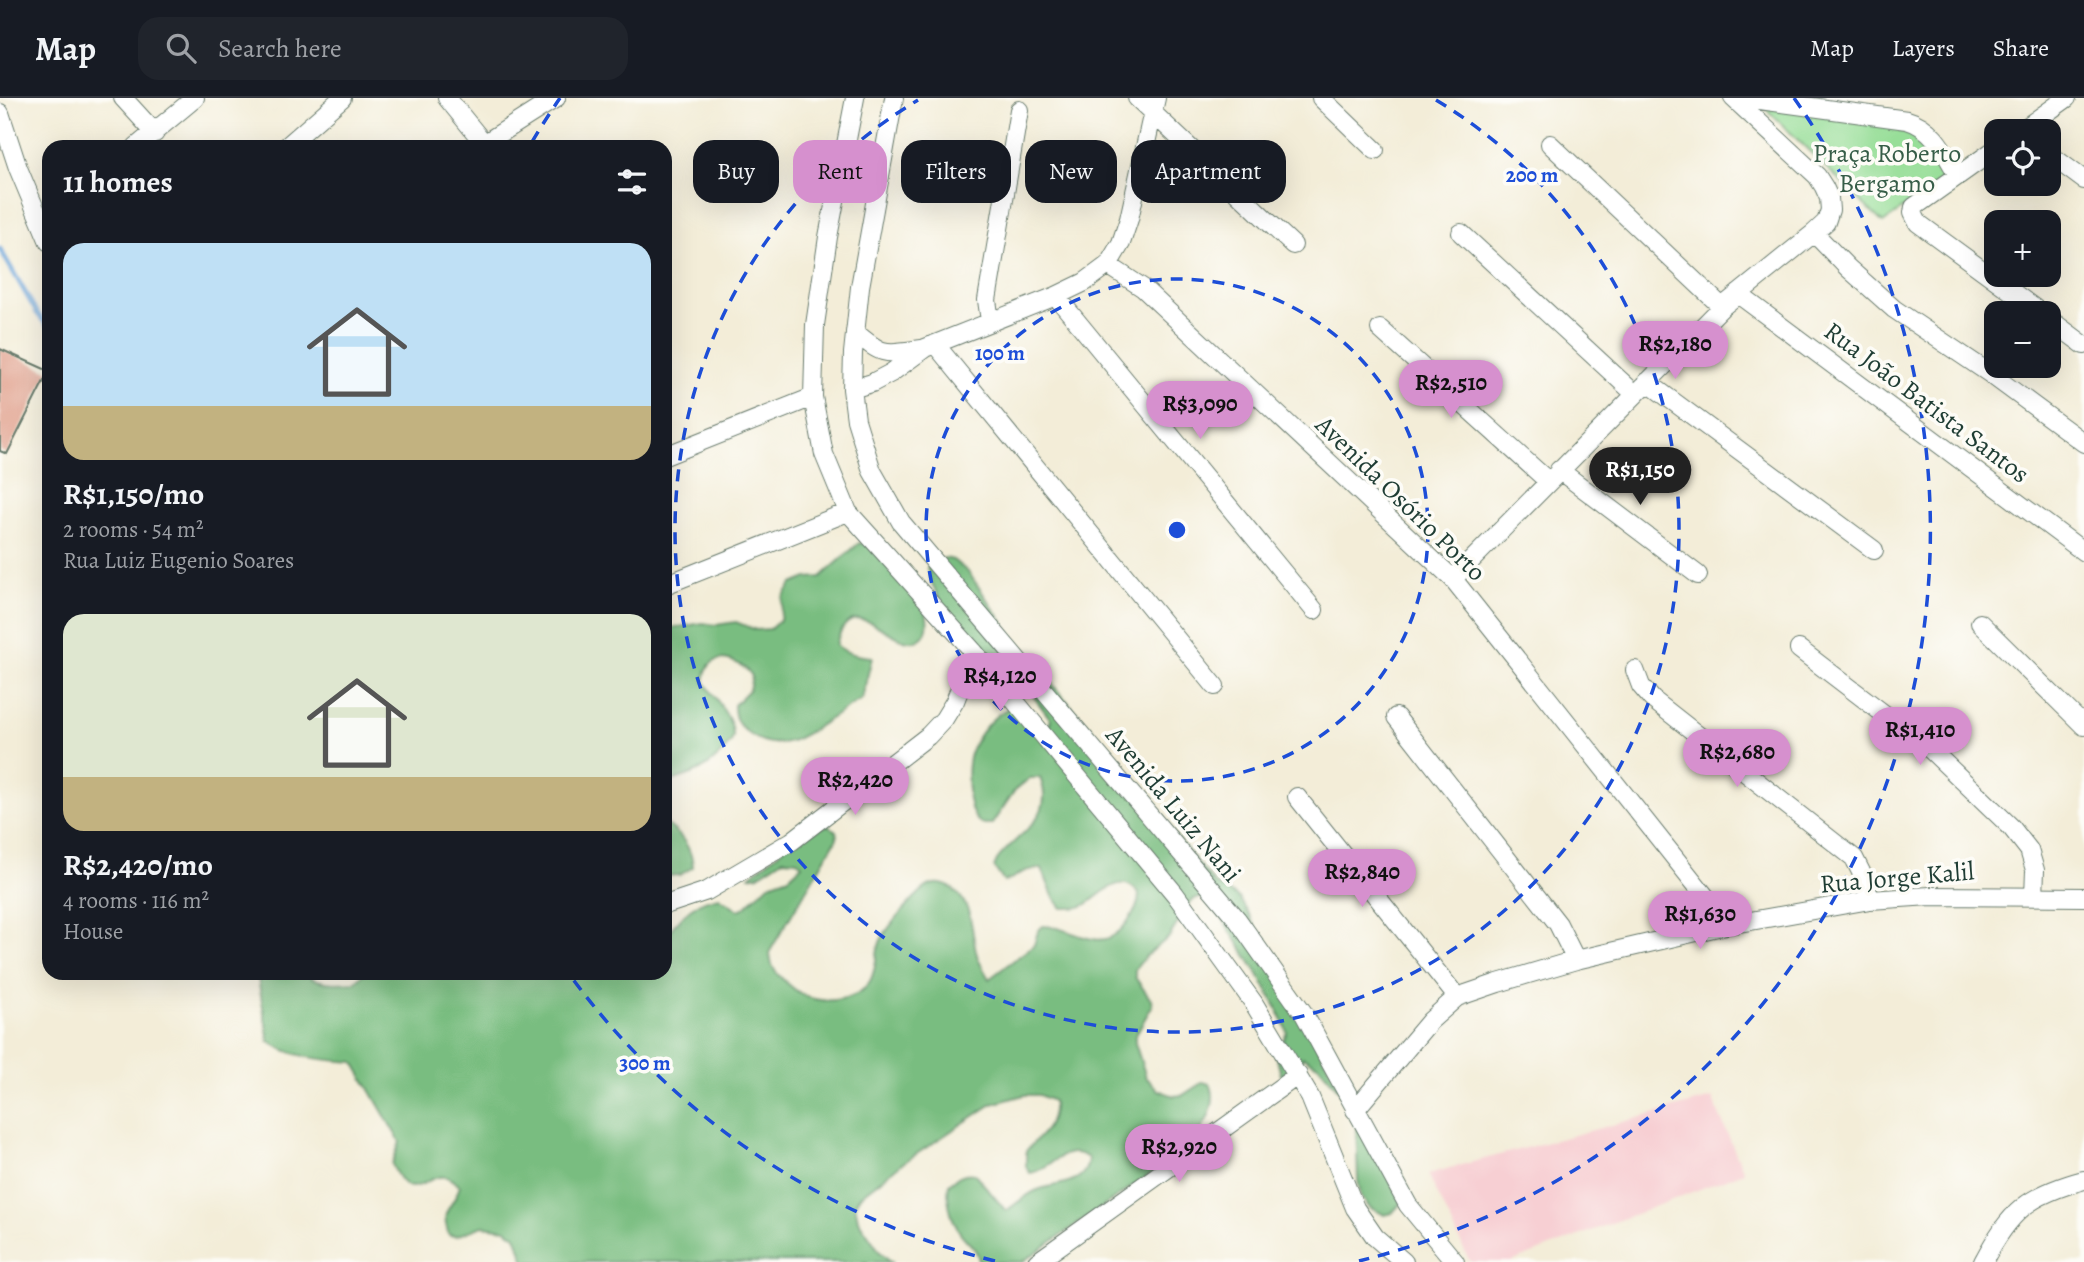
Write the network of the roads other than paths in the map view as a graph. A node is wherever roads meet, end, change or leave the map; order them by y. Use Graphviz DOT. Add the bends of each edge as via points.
graph roads {
  1 [pos="123,98"];
  2 [pos="195,98"];
  3 [pos="342,98"];
  4 [pos="447,98"];
  5 [pos="556,98"];
  6 [pos="855,98"];
  7 [pos="894,98"];
  8 [pos="1137,98"];
  9 [pos="1321,98"];
  10 [pos="1733,98"];
  11 [pos="1745,98"];
  12 [pos="2067,98"];
  13 [pos="1154,105"];
  14 [pos="1019,110"];
  15 [pos="0,113"];
  16 [pos="2038,119"];
  17 [pos="155,133"];
  18 [pos="146,140"];
  19 [pos="294,140"];
  20 [pos="479,140"];
  21 [pos="493,140"];
  22 [pos="1550,144"];
  23 [pos="1375,150"];
  24 [pos="1984,154"];
  25 [pos="2061,163"];
  26 [pos="18,169"];
  27 [pos="1954,169"];
  28 [pos="0,171"];
  29 [pos="2084,180"];
  30 [pos="42,212"];
  31 [pos="1461,233"];
  32 [pos="1814,233"];
  33 [pos="1293,245"];
  34 [pos="1108,265"];
  35 [pos="1738,294"];
  36 [pos="1056,296"];
  37 [pos="2025,301"];
  38 [pos="1722,307"];
  39 [pos="990,321"];
  40 [pos="1380,328"];
  41 [pos="2061,328"];
  42 [pos="855,332"];
  43 [pos="2084,345"];
  44 [pos="930,346"];
  45 [pos="1641,388"];
  46 [pos="852,389"];
  47 [pos="813,397"];
  48 [pos="2084,443"];
  49 [pos="672,453"];
  50 [pos="1554,476"];
  51 [pos="848,512"];
  52 [pos="1874,550"];
  53 [pos="2084,552"];
  54 [pos="1698,575"];
  55 [pos="1453,579"];
  56 [pos="672,582"];
  57 [pos="1314,610"];
  58 [pos="1980,624"];
  59 [pos="1799,649"];
  60 [pos="974,652"];
  61 [pos="1635,670"];
  62 [pos="1215,686"];
  63 [pos="1396,717"];
  64 [pos="2084,726"];
  65 [pos="1297,797"];
  66 [pos="2034,897"];
  67 [pos="2084,897"];
  68 [pos="1870,900"];
  69 [pos="672,903"];
  70 [pos="1722,926"];
  71 [pos="1576,960"];
  72 [pos="1457,997"];
  73 [pos="1298,1075"];
  74 [pos="1355,1110"];
  75 [pos="2084,1180"];
  76 [pos="1037,1262"];
  77 [pos="1404,1262"];
  78 [pos="1455,1262"];
  79 [pos="1983,1262"];
  1 -- 17 [label="street"];
  2 -- 17 [label="street"];
  3 -- 19 [label="street"];
  4 -- 20 [label="street"];
  5 -- 21 [label="street"];
  6 -- 47 [label="street" via="815,325"];
  7 -- 42 [label="street, Avenida Luiz Nani"];
  8 -- 13 [label="street"];
  9 -- 23 [label="street"];
  10 -- 32 [label="street" via="1817,176 1830,210 1826,222"];
  11 -- 27 [label="street" via="1919,123"];
  12 -- 16 [label="street"];
  13 -- 33 [label="street"];
  13 -- 34 [label="street" via="1129,219"];
  14 -- 39 [label="street" via="987,300"];
  15 -- 26 [label="street"];
  17 -- 18 [label="street"];
  22 -- 38 [label="street"];
  24 -- 27 [label="street"];
  25 -- 29 [label="street"];
  26 -- 28 [label="street"];
  26 -- 30 [label="street"];
  27 -- 37 [label="street" via="1914,207 1918,223"];
  31 -- 45 [label="street"];
  32 -- 35 [label="street"];
  32 -- 48 [label="street" via="1894,309"];
  34 -- 36 [label="street"];
  34 -- 55 [label="street, Avenida Osório Porto" via="1143,288"];
  35 -- 38 [label="street"];
  35 -- 53 [label="street, Rua João Batista Santos"];
  36 -- 39 [label="street"];
  36 -- 57 [label="street"];
  38 -- 45 [label="street"];
  39 -- 44 [label="street"];
  40 -- 50 [label="street"];
  41 -- 43 [label="street"];
  42 -- 44 [label="street" via="884,352"];
  42 -- 46 [label="street, Avenida Luiz Nani"];
  44 -- 46 [label="street" via="891,373"];
  44 -- 62 [label="street"];
  45 -- 50 [label="street"];
  45 -- 52 [label="street"];
  46 -- 74 [label="street, Avenida Luiz Nani" via="872,471 901,522 1237,919 1304,1014"];
  47 -- 49 [label="street"];
  47 -- 51 [label="street" via="824,454"];
  50 -- 54 [label="street"];
  50 -- 55 [label="street"];
  51 -- 56 [label="street"];
  51 -- 60 [label="street"];
  55 -- 70 [label="street, Avenida Osório Porto" via="1705,896"];
  58 -- 64 [label="street"];
  59 -- 66 [label="street" via="1931,750 2011,827 2029,850 2035,870"];
  60 -- 69 [label="street" via="955,701 928,736 792,841 707,891"];
  60 -- 73 [label="street" via="1175,894 1253,1002"];
  61 -- 68 [label="street" via="1652,699 1854,858"];
  63 -- 71 [label="street" via="1558,924"];
  65 -- 72 [label="street"];
  66 -- 67 [label="street, Rua Jorge Kalil"];
  66 -- 68 [label="street, Rua Jorge Kalil"];
  68 -- 70 [label="street, Rua Jorge Kalil"];
  70 -- 71 [label="street, Rua Jorge Kalil"];
  71 -- 72 [label="street, Rua Jorge Kalil"];
  72 -- 74 [label="street, Rua Jorge Kalil" via="1430,1021"];
  73 -- 76 [label="street"];
  73 -- 77 [label="street" via="1355,1208 1374,1237"];
  74 -- 78 [label="street, Avenida Luiz Nani" via="1408,1205"];
  75 -- 79 [label="street" via="2056,1188 2021,1207 1998,1233"];
}
